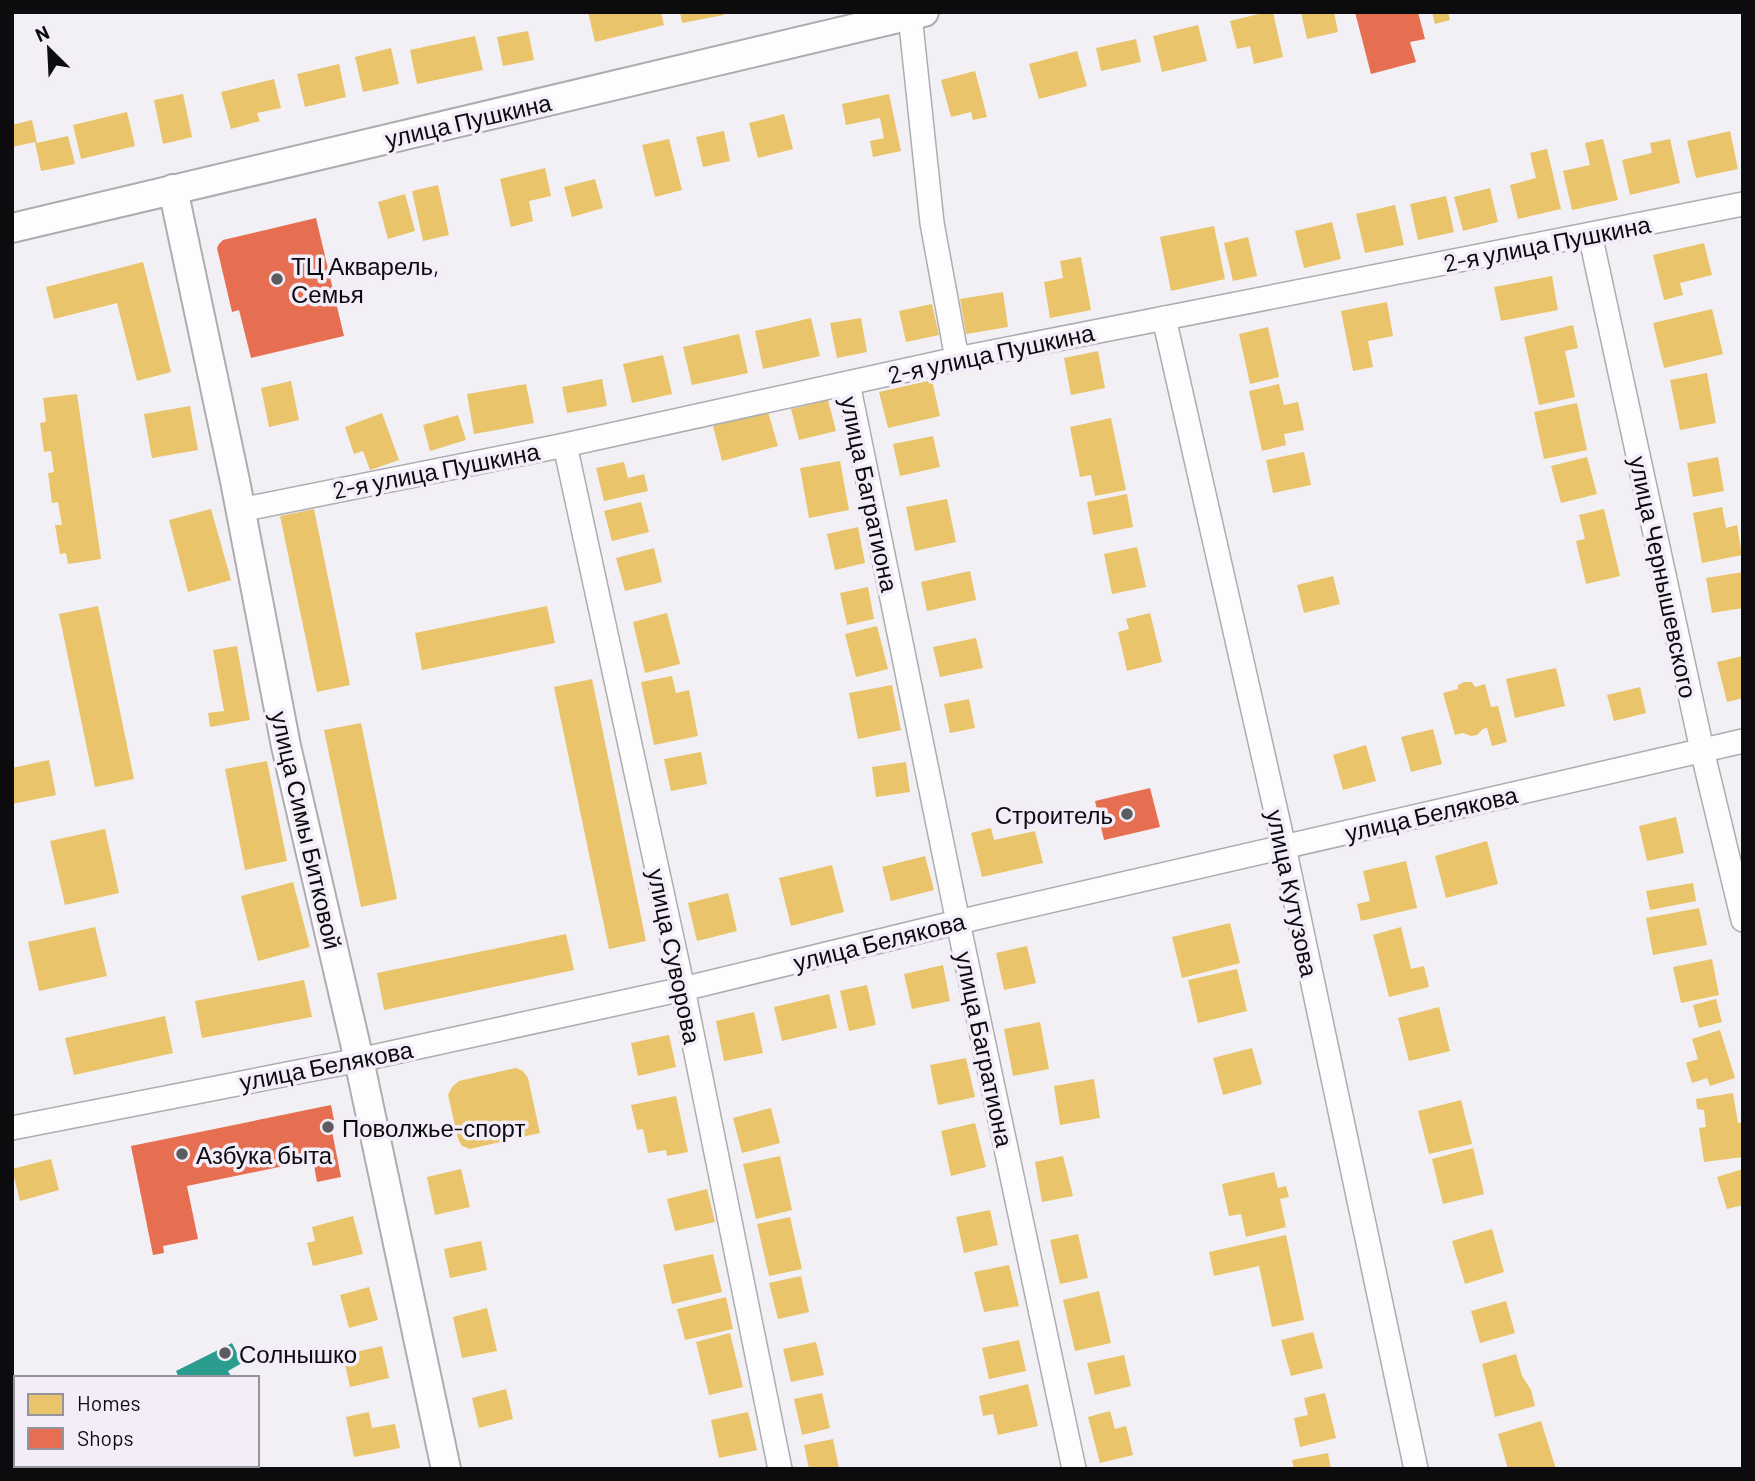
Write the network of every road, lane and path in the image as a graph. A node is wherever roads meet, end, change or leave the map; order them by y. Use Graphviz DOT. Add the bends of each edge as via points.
graph roads {
  1 [pos="917,14"];
  2 [pos="173,189"];
  3 [pos="1743,204"];
  4 [pos="12,228"];
  5 [pos="1590,234"];
  6 [pos="1164,318"];
  7 [pos="957,359"];
  8 [pos="848,383"];
  9 [pos="565,445"];
  10 [pos="240,510"];
  11 [pos="1743,741"];
  12 [pos="1702,750"];
  13 [pos="1284,847"];
  14 [pos="1743,920"];
  15 [pos="958,922"];
  16 [pos="683,989"];
  17 [pos="359,1060"];
  18 [pos="12,1128"];
  19 [pos="446,1469"];
  20 [pos="780,1469"];
  21 [pos="1074,1469"];
  22 [pos="1416,1469"];
  1 -- 2 [label="street, улица Пушкина"];
  1 -- 7 [label="street" via="932,223"];
  2 -- 4 [label="street, улица Пушкина"];
  2 -- 10 [label="street, улица Симы Битковой"];
  3 -- 5 [label="street, 2-я улица Пушкина"];
  5 -- 6 [label="street, 2-я улица Пушкина"];
  5 -- 12 [label="street, улица Чернышевского"];
  6 -- 7 [label="street, 2-я улица Пушкина"];
  6 -- 13 [label="street, улица Кутузова"];
  7 -- 8 [label="street, 2-я улица Пушкина"];
  8 -- 9 [label="street, 2-я улица Пушкина"];
  8 -- 15 [label="street, улица Багратиона"];
  9 -- 10 [label="street, 2-я улица Пушкина"];
  9 -- 16 [label="street, улица Суворова"];
  10 -- 17 [label="street, улица Симы Битковой" via="286,746"];
  11 -- 12 [label="street, улица Белякова"];
  12 -- 13 [label="street, улица Белякова"];
  12 -- 14 [label="street, улица Чернышевского"];
  13 -- 15 [label="street, улица Белякова"];
  13 -- 22 [label="street, улица Кутузова"];
  15 -- 16 [label="street, улица Белякова"];
  15 -- 21 [label="street, улица Багратиона"];
  16 -- 17 [label="street, улица Белякова"];
  16 -- 20 [label="street, улица Суворова"];
  17 -- 18 [label="street, улица Белякова"];
  17 -- 19 [label="street, улица Симы Битковой"];
}
